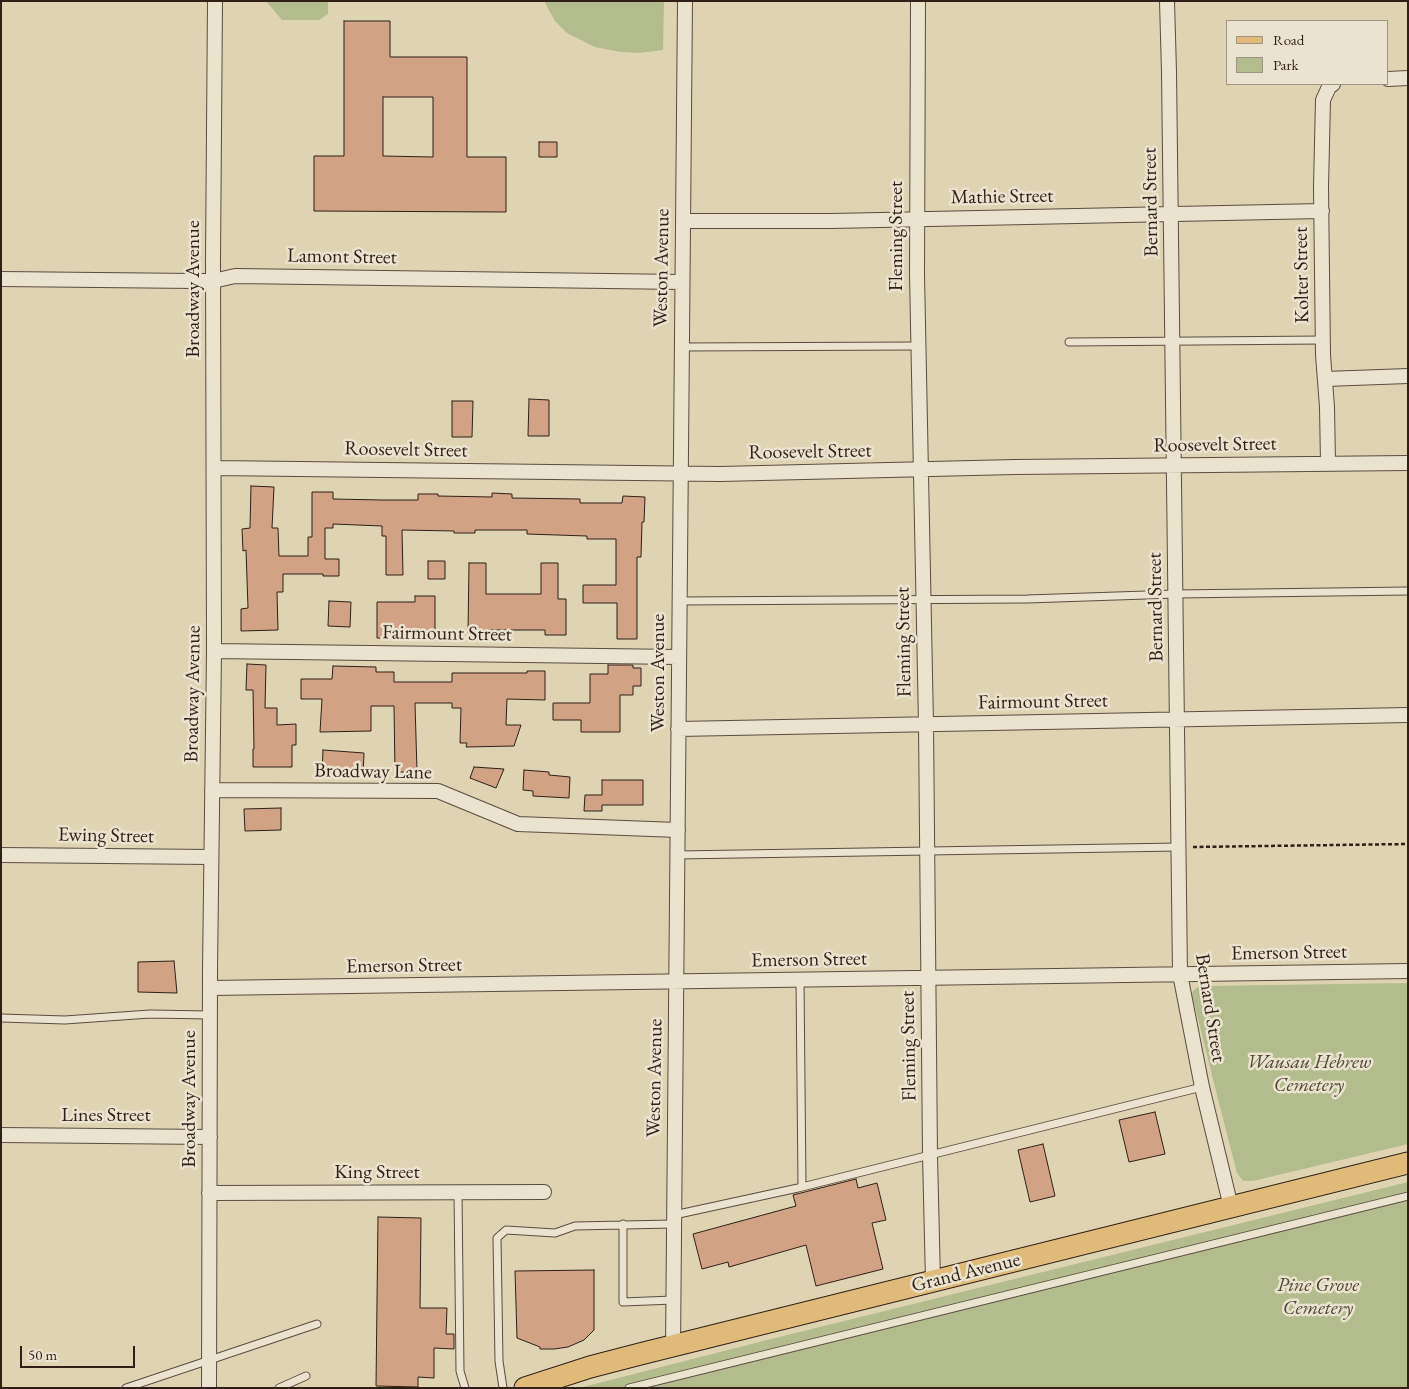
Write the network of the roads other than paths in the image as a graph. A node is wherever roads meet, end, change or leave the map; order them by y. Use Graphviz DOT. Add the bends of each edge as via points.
graph roads {
  1 [pos="215,1"];
  2 [pos="684,1"];
  3 [pos="918,1"];
  4 [pos="1167,1"];
  5 [pos="1408,78"];
  6 [pos="1389,79"];
  7 [pos="1331,85"];
  8 [pos="1322,211"];
  9 [pos="1171,213"];
  10 [pos="916,219"];
  11 [pos="683,221"];
  12 [pos="1,278"];
  13 [pos="214,281"];
  14 [pos="682,282"];
  15 [pos="1323,340"];
  16 [pos="1172,341"];
  17 [pos="1069,342"];
  18 [pos="918,346"];
  19 [pos="682,347"];
  20 [pos="1408,376"];
  21 [pos="1325,379"];
  22 [pos="1328,463"];
  23 [pos="1408,463"];
  24 [pos="1174,465"];
  25 [pos="214,468"];
  26 [pos="920,470"];
  27 [pos="680,474"];
  28 [pos="1408,591"];
  29 [pos="1176,594"];
  30 [pos="923,600"];
  31 [pos="680,601"];
  32 [pos="214,651"];
  33 [pos="679,657"];
  34 [pos="1408,715"];
  35 [pos="1177,720"];
  36 [pos="926,724"];
  37 [pos="678,729"];
  38 [pos="212,790"];
  39 [pos="678,830"];
  40 [pos="1179,847"];
  41 [pos="927,851"];
  42 [pos="1,855"];
  43 [pos="677,855"];
  44 [pos="211,857"];
  45 [pos="1408,971"];
  46 [pos="1180,974"];
  47 [pos="928,978"];
  48 [pos="800,980"];
  49 [pos="676,982"];
  50 [pos="210,988"];
  51 [pos="210,1015"];
  52 [pos="1,1018"];
  53 [pos="1202,1086"];
  54 [pos="1,1135"];
  55 [pos="210,1137"];
  56 [pos="930,1155"];
  57 [pos="1408,1163"];
  58 [pos="802,1187"];
  59 [pos="458,1192"];
  60 [pos="544,1192"];
  61 [pos="209,1193"];
  62 [pos="1408,1196"];
  63 [pos="1231,1207"];
  64 [pos="673,1219"];
  65 [pos="624,1224"];
  66 [pos="933,1281"];
  67 [pos="673,1300"];
  68 [pos="318,1324"];
  69 [pos="672,1346"];
  70 [pos="209,1361"];
  71 [pos="306,1376"];
  72 [pos="534,1386"];
  73 [pos="126,1388"];
  74 [pos="209,1388"];
  75 [pos="279,1388"];
  76 [pos="465,1388"];
  77 [pos="503,1388"];
  78 [pos="629,1388"];
  1 -- 13 [label="street, Broadway Avenue"];
  2 -- 11 [label="street, Weston Avenue"];
  3 -- 10 [label="street, Fleming Street"];
  4 -- 9 [label="street, Bernard Street"];
  5 -- 6 [label="street"];
  7 -- 8 [label="street, Kolter Street" via="1324,100"];
  8 -- 9 [label="street, Mathie Street"];
  8 -- 15 [label="street, Kolter Street"];
  9 -- 10 [label="street, Mathie Street"];
  9 -- 16 [label="street, Bernard Street"];
  10 -- 11 [label="street, Mathie Street"];
  10 -- 18 [label="street, Fleming Street"];
  11 -- 14 [label="street, Weston Avenue"];
  12 -- 13 [label="street, Lamont Street"];
  13 -- 14 [label="street, Lamont Street" via="235,276"];
  13 -- 25 [label="street, Broadway Avenue"];
  14 -- 19 [label="street, Weston Avenue"];
  15 -- 16 [label="lane"];
  15 -- 21 [label="street, Kolter Street"];
  16 -- 17 [label="lane"];
  16 -- 24 [label="street, Bernard Street"];
  18 -- 19 [label="lane"];
  18 -- 26 [label="street, Fleming Street"];
  19 -- 27 [label="street, Weston Avenue"];
  20 -- 21 [label="street"];
  21 -- 22 [label="street, Kolter Street"];
  22 -- 23 [label="street, Roosevelt Street"];
  22 -- 24 [label="street, Roosevelt Street"];
  24 -- 26 [label="street, Roosevelt Street"];
  24 -- 29 [label="street, Bernard Street"];
  25 -- 27 [label="street, Roosevelt Street"];
  25 -- 32 [label="street, Broadway Avenue"];
  26 -- 27 [label="street, Roosevelt Street"];
  26 -- 30 [label="street, Fleming Street"];
  27 -- 31 [label="street, Weston Avenue"];
  28 -- 29 [label="lane"];
  29 -- 30 [label="lane"];
  29 -- 35 [label="street, Bernard Street"];
  30 -- 31 [label="lane"];
  30 -- 36 [label="street, Fleming Street"];
  31 -- 33 [label="street, Weston Avenue"];
  32 -- 33 [label="street, Fairmount Street"];
  32 -- 38 [label="street, Broadway Avenue"];
  33 -- 37 [label="street, Weston Avenue"];
  34 -- 35 [label="street, Fairmount Street"];
  35 -- 36 [label="street, Fairmount Street"];
  35 -- 40 [label="street, Bernard Street"];
  36 -- 37 [label="street, Fairmount Street"];
  36 -- 41 [label="street, Fleming Street"];
  37 -- 39 [label="street, Weston Avenue"];
  38 -- 39 [label="street, Broadway Lane" via="438,791 518,824"];
  38 -- 44 [label="street, Broadway Avenue"];
  39 -- 43 [label="street, Weston Avenue"];
  40 -- 41 [label="lane"];
  40 -- 46 [label="street, Bernard Street"];
  41 -- 43 [label="lane"];
  41 -- 47 [label="street, Fleming Street"];
  42 -- 44 [label="street, Ewing Street"];
  43 -- 49 [label="street, Weston Avenue"];
  44 -- 50 [label="street, Broadway Avenue"];
  45 -- 46 [label="street, Emerson Street"];
  46 -- 47 [label="street, Emerson Street"];
  46 -- 53 [label="street, Bernard Street"];
  47 -- 48 [label="street, Emerson Street"];
  47 -- 56 [label="street, Fleming Street"];
  48 -- 49 [label="street, Emerson Street"];
  48 -- 58 [label="lane"];
  49 -- 50 [label="street, Emerson Street"];
  49 -- 64 [label="street, Weston Avenue"];
  50 -- 51 [label="street, Broadway Avenue"];
  51 -- 52 [label="lane" via="150,1014 64,1020"];
  51 -- 55 [label="street, Broadway Avenue"];
  53 -- 56 [label="lane"];
  53 -- 63 [label="street, Bernard Street"];
  54 -- 55 [label="street, Lines Street"];
  55 -- 61 [label="street, Broadway Avenue"];
  56 -- 58 [label="lane"];
  56 -- 66 [label="street, Fleming Street"];
  57 -- 63 [label="main road, Grand Avenue"];
  58 -- 64 [label="lane"];
  59 -- 60 [label="street, King Street"];
  59 -- 61 [label="street, King Street"];
  59 -- 76 [label="lane" via="460,1371"];
  61 -- 70 [label="street, Broadway Avenue"];
  62 -- 78 [label="lane"];
  63 -- 66 [label="main road, Grand Avenue"];
  64 -- 65 [label="lane"];
  64 -- 67 [label="street, Weston Avenue"];
  65 -- 67 [label="lane" via="624,1302"];
  65 -- 77 [label="lane" via="575,1226 555,1233 506,1230 497,1238 499,1361"];
  66 -- 69 [label="main road, Grand Avenue"];
  67 -- 69 [label="street, Weston Avenue"];
  68 -- 70 [label="lane"];
  69 -- 72 [label="main road, Grand Avenue" via="590,1367"];
  70 -- 73 [label="lane"];
  70 -- 74 [label="street, Broadway Avenue"];
  71 -- 75 [label="lane"];
}
